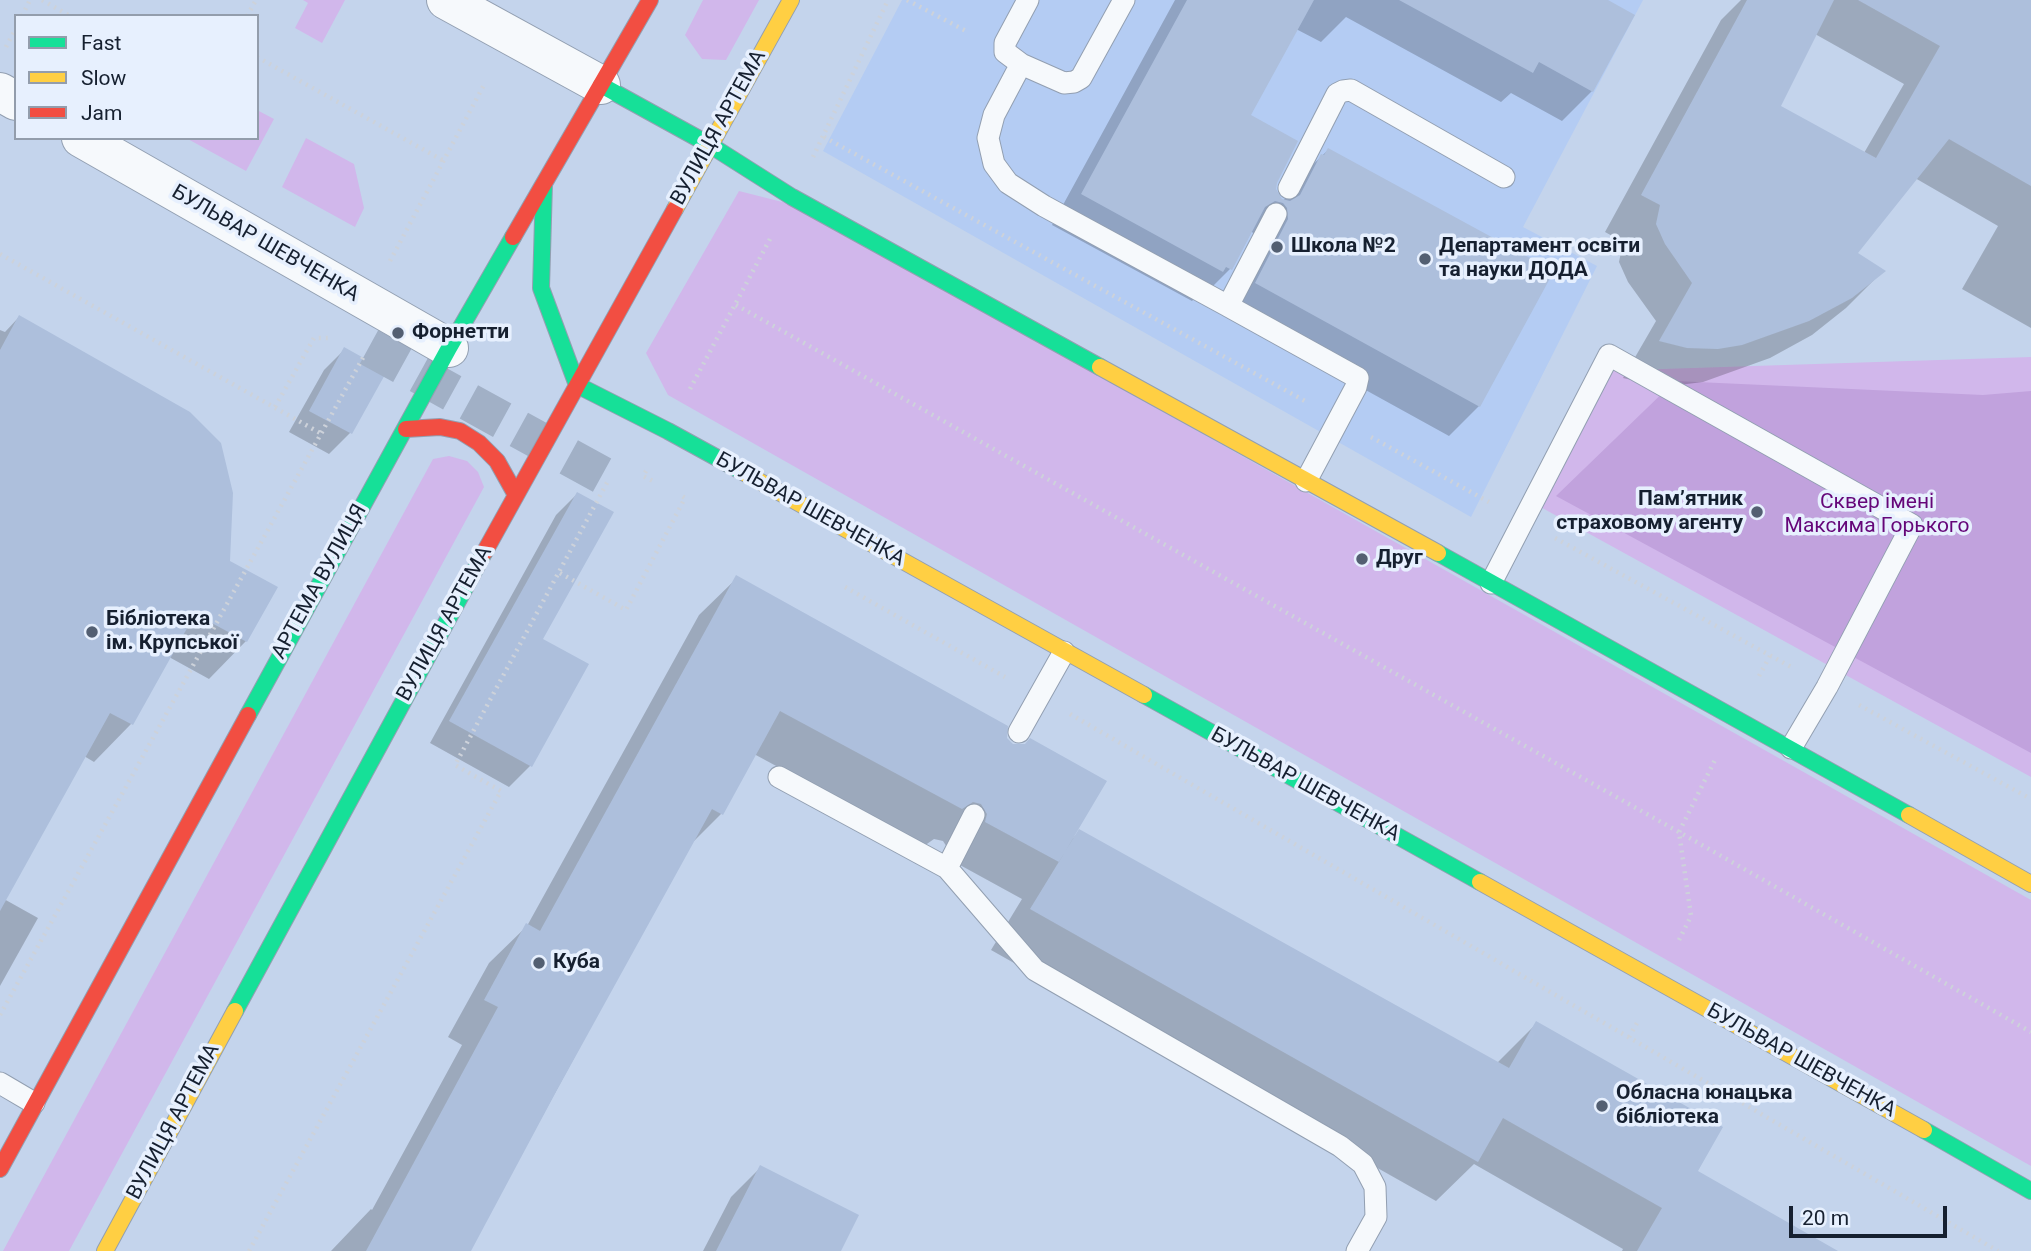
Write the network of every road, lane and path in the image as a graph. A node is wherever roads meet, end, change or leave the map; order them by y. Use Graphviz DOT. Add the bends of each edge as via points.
graph roads {
  1 [pos="42,0"];
  2 [pos="446,0"];
  3 [pos="650,0"];
  4 [pos="791,0"];
  5 [pos="888,0"];
  6 [pos="907,0"];
  7 [pos="1028,0"];
  8 [pos="1124,0"];
  9 [pos="66,14"];
  10 [pos="14,32"];
  11 [pos="5,48"];
  12 [pos="1004,48"];
  13 [pos="259,58"];
  14 [pos="1021,64"];
  15 [pos="485,83"];
  16 [pos="601,85"];
  17 [pos="824,137"];
  18 [pos="85,140"];
  19 [pos="709,145"];
  20 [pos="444,161"];
  21 [pos="1504,177"];
  22 [pos="544,184"];
  23 [pos="1289,188"];
  24 [pos="792,197"];
  25 [pos="1276,214"];
  26 [pos="0,254"];
  27 [pos="391,261"];
  28 [pos="736,305"];
  29 [pos="1228,306"];
  30 [pos="337,338"];
  31 [pos="369,347"];
  32 [pos="449,348"];
  33 [pos="577,384"];
  34 [pos="275,407"];
  35 [pos="1339,419"];
  36 [pos="406,429"];
  37 [pos="668,431"];
  38 [pos="322,434"];
  39 [pos="609,479"];
  40 [pos="1306,481"];
  41 [pos="664,487"];
  42 [pos="675,492"];
  43 [pos="516,495"];
  44 [pos="685,498"];
  45 [pos="697,505"];
  46 [pos="1524,521"];
  47 [pos="560,573"];
  48 [pos="1491,583"];
  49 [pos="843,586"];
  50 [pos="1064,652"];
  51 [pos="1827,687"];
  52 [pos="1038,695"];
  53 [pos="1019,732"];
  54 [pos="1791,748"];
  55 [pos="779,777"];
  56 [pos="2031,799"];
  57 [pos="974,815"];
  58 [pos="947,868"];
  59 [pos="2031,884"];
  60 [pos="0,1016"];
  61 [pos="2031,1032"];
  62 [pos="0,1083"];
  63 [pos="34,1104"];
  64 [pos="0,1169"];
  65 [pos="2031,1191"];
  66 [pos="105,1251"];
  67 [pos="249,1251"];
  68 [pos="1357,1251"];
  69 [pos="1998,1251"];
  1 -- 9 [label="path"];
  2 -- 16 [label="street"];
  3 -- 16 [label="main road, АРТЕМА ВУЛИЦЯ"];
  4 -- 19 [label="main road, ВУЛИЦЯ АРТЕМА"];
  5 -- 17 [label="path"];
  6 -- 12 [label="path"];
  7 -- 12 [label="lane"];
  8 -- 14 [label="lane" via="1081,78 1064,83"];
  10 -- 11 [label="path"];
  12 -- 14 [label="lane"];
  13 -- 20 [label="path"];
  14 -- 29 [label="lane" via="994,115 988,138 994,164 1008,183"];
  15 -- 20 [label="path"];
  16 -- 19 [label="main road"];
  16 -- 22 [label="main road, АРТЕМА ВУЛИЦЯ"];
  17 -- 24 [label="path"];
  17 -- 35 [label="path"];
  18 -- 32 [label="street, БУЛЬВАР ШЕВЧЕНКА"];
  19 -- 24 [label="main road"];
  19 -- 33 [label="main road, ВУЛИЦЯ АРТЕМА"];
  20 -- 27 [label="path"];
  21 -- 23 [label="lane" via="1351,90 1337,94"];
  22 -- 32 [label="main road, АРТЕМА ВУЛИЦЯ"];
  22 -- 33 [label="main road" via="541,288"];
  24 -- 28 [label="path"];
  24 -- 40 [label="main road"];
  25 -- 29 [label="lane"];
  26 -- 34 [label="path"];
  28 -- 37 [label="path"];
  28 -- 61 [label="path"];
  29 -- 35 [label="lane" via="1358,378"];
  30 -- 34 [label="path" via="314,338"];
  31 -- 38 [label="path"];
  32 -- 36 [label="main road, АРТЕМА ВУЛИЦЯ"];
  33 -- 37 [label="main road, БУЛЬВАР ШЕВЧЕНКА"];
  33 -- 43 [label="main road, ВУЛИЦЯ АРТЕМА"];
  34 -- 38 [label="path"];
  35 -- 40 [label="lane"];
  35 -- 46 [label="path"];
  36 -- 43 [label="main road" via="460,431 497,461"];
  36 -- 63 [label="main road, АРТЕМА ВУЛИЦЯ"];
  37 -- 41 [label="path" via="643,476"];
  37 -- 50 [label="main road, БУЛЬВАР ШЕВЧЕНКА"];
  38 -- 60 [label="path"];
  39 -- 47 [label="path"];
  40 -- 48 [label="main road"];
  42 -- 44 [label="path"];
  43 -- 66 [label="main road, ВУЛИЦЯ АРТЕМА"];
  44 -- 45 [label="path"];
  44 -- 47 [label="path" via="626,610"];
  46 -- 48 [label="lane"];
  46 -- 51 [label="path"];
  46 -- 51 [label="lane" via="1609,355 1912,525"];
  47 -- 67 [label="path" via="454,765 501,791"];
  48 -- 54 [label="main road"];
  49 -- 52 [label="path"];
  50 -- 52 [label="lane"];
  50 -- 65 [label="main road, БУЛЬВАР ШЕВЧЕНКА"];
  51 -- 54 [label="lane"];
  51 -- 56 [label="path"];
  52 -- 53 [label="lane"];
  52 -- 69 [label="path"];
  54 -- 59 [label="main road"];
  55 -- 58 [label="lane"];
  57 -- 58 [label="lane"];
  58 -- 68 [label="lane" via="1035,970 1340,1146 1363,1164 1376,1186 1376,1217"];
  62 -- 63 [label="lane"];
  63 -- 64 [label="main road, АРТЕМА ВУЛИЦЯ"];
}
